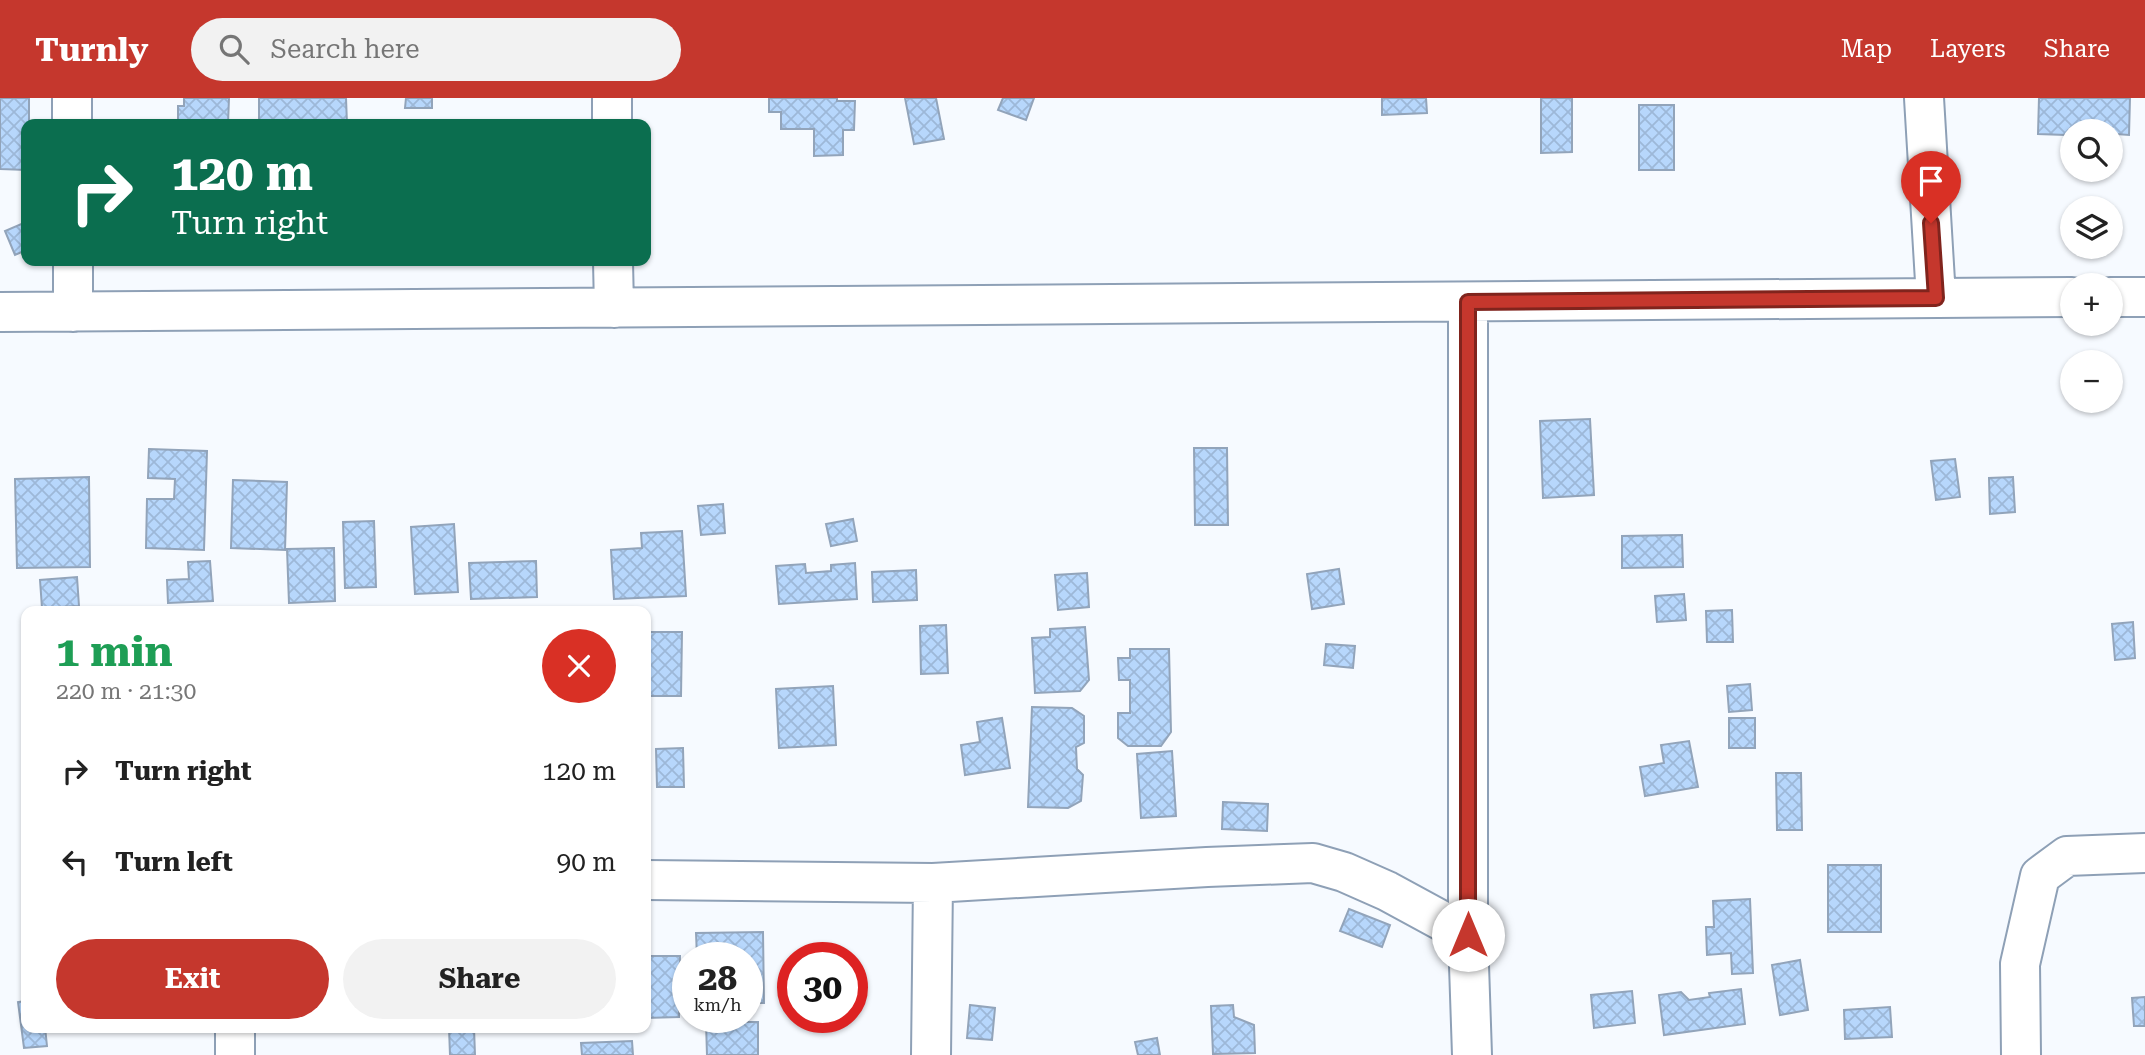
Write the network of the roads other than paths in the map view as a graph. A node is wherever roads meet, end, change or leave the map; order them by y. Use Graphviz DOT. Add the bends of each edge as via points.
graph roads {
  1 [pos="72,98"];
  2 [pos="612,98"];
  3 [pos="1924,98"];
  4 [pos="72,119"];
  5 [pos="612,119"];
  6 [pos="73,266"];
  7 [pos="613,266"];
  8 [pos="2060,297"];
  9 [pos="2123,297"];
  10 [pos="2145,297"];
  11 [pos="1936,298"];
  12 [pos="1468,302"];
  13 [pos="614,308"];
  14 [pos="0,312"];
  15 [pos="73,312"];
  16 [pos="2145,853"];
  17 [pos="651,880"];
  18 [pos="933,883"];
  19 [pos="1468,935"];
  20 [pos="235,1033"];
  21 [pos="235,1055"];
  22 [pos="931,1055"];
  23 [pos="1472,1055"];
  24 [pos="2021,1055"];
  1 -- 4 [label="street"];
  2 -- 5 [label="street"];
  3 -- 11 [label="street"];
  6 -- 15 [label="street"];
  7 -- 13 [label="street"];
  8 -- 11 [label="street"];
  9 -- 10 [label="street"];
  11 -- 12 [label="street"];
  12 -- 13 [label="street"];
  12 -- 19 [label="street"];
  13 -- 15 [label="street"];
  14 -- 15 [label="street"];
  16 -- 24 [label="street" via="2067,856 2040,876 2020,964"];
  17 -- 18 [label="street"];
  18 -- 19 [label="street" via="1313,863 1387,891"];
  18 -- 22 [label="street"];
  19 -- 23 [label="street"];
  20 -- 21 [label="street"];
}
